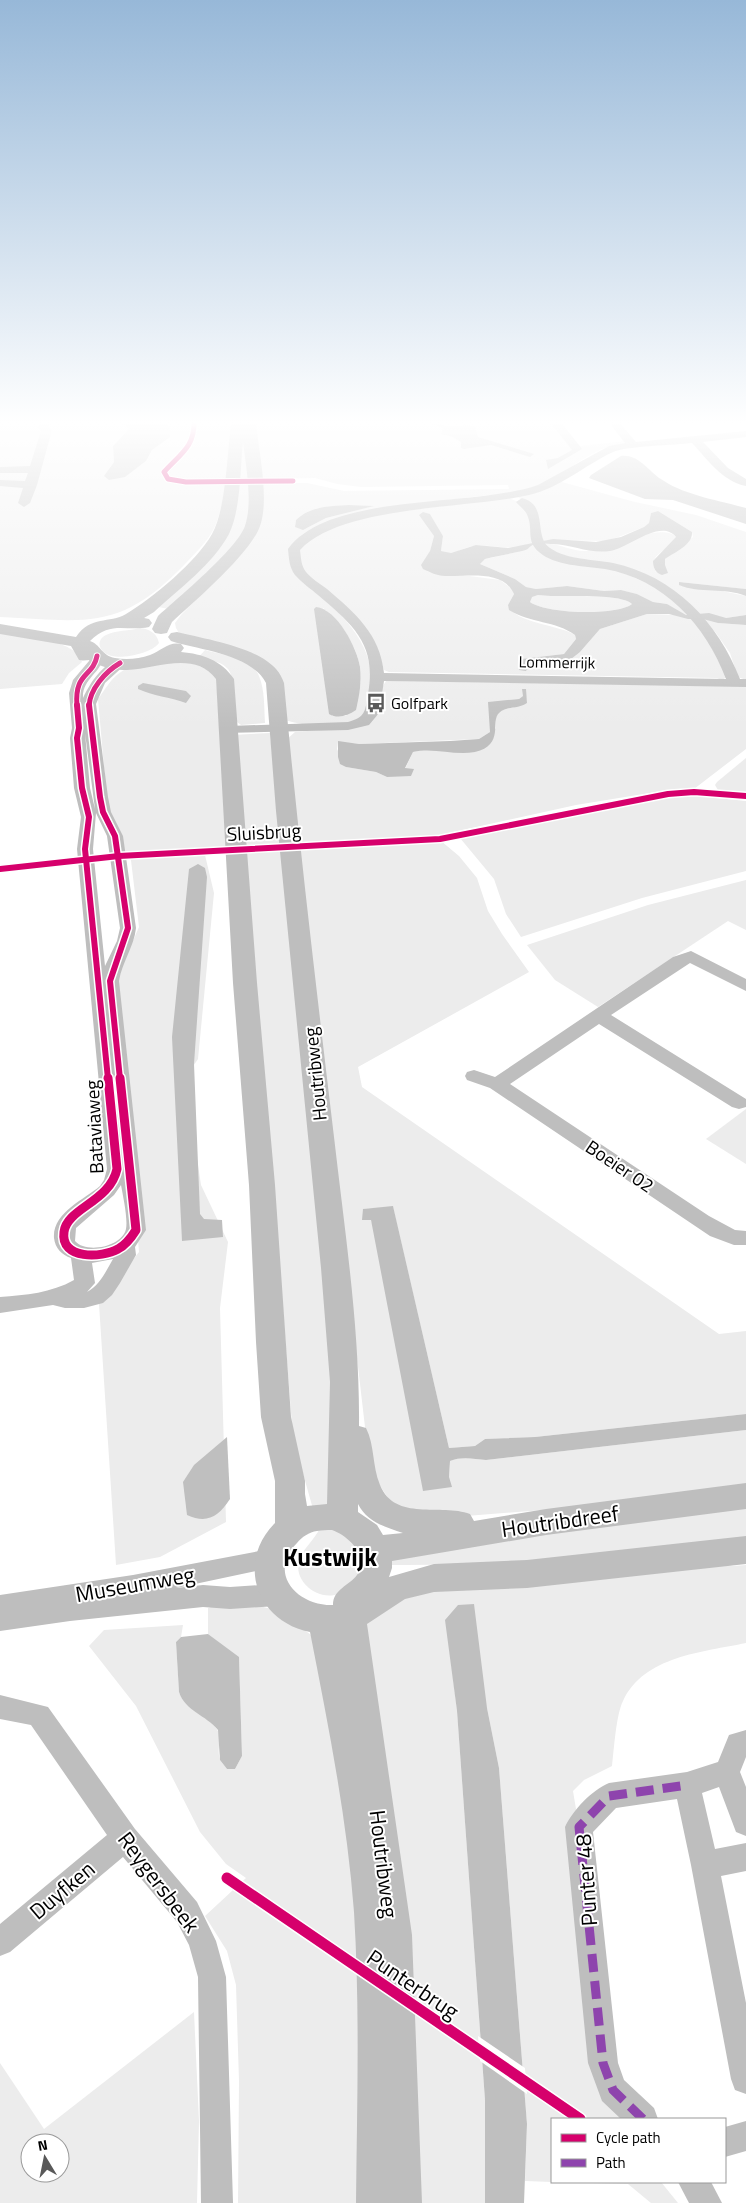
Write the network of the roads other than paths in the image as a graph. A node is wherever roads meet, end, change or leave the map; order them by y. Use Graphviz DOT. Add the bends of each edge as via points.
graph roads {
  1 [pos="225,524"];
  2 [pos="253,524"];
  3 [pos="332,524"];
  4 [pos="536,524"];
  5 [pos="538,544"];
  6 [pos="164,593"];
  7 [pos="0,620"];
  8 [pos="133,622"];
  9 [pos="100,627"];
  10 [pos="36,628"];
  11 [pos="0,629"];
  12 [pos="171,636"];
  13 [pos="86,650"];
  14 [pos="161,658"];
  15 [pos="125,664"];
  16 [pos="378,677"];
  17 [pos="740,683"];
  18 [pos="280,729"];
  19 [pos="229,730"];
  20 [pos="746,986"];
  21 [pos="599,1016"];
  22 [pos="474,1076"];
  23 [pos="497,1084"];
  24 [pos="739,1103"];
  25 [pos="746,1238"];
  26 [pos="125,1247"];
  27 [pos="81,1255"];
  28 [pos="55,1299"];
  29 [pos="0,1305"];
  30 [pos="345,1382"];
  31 [pos="746,1496"];
  32 [pos="342,1520"];
  33 [pos="546,1522"];
  34 [pos="299,1524"];
  35 [pos="746,1550"];
  36 [pos="379,1573"];
  37 [pos="277,1580"];
  38 [pos="203,1596"];
  39 [pos="0,1606"];
  40 [pos="341,1613"];
  41 [pos="0,1620"];
  42 [pos="0,1707"];
  43 [pos="746,1742"];
  44 [pos="727,1772"];
  45 [pos="687,1785"];
  46 [pos="746,1823"];
  47 [pos="125,1838"];
  48 [pos="746,1858"];
  49 [pos="705,1865"];
  50 [pos="0,1942"];
  51 [pos="746,2079"];
  52 [pos="642,2118"];
  53 [pos="746,2136"];
  54 [pos="726,2142"];
  55 [pos="695,2183"];
  56 [pos="217,2203"];
  57 [pos="377,2203"];
  58 [pos="401,2203"];
  59 [pos="706,2203"];
  1 -- 6 [label="main road" via="208,552"];
  2 -- 12 [label="main road" via="229,557 180,606 169,624"];
  3 -- 16 [label="street" via="304,538 294,549 295,561 300,574 347,613 364,632 376,657"];
  4 -- 5 [label="street, Lommerrijk"];
  5 -- 17 [label="street, Lommerrijk" via="548,553 634,572 652,581 697,617 728,660"];
  6 -- 8 [label="main road" via="154,608"];
  6 -- 10 [label="main road" via="115,618"];
  7 -- 10 [label="main road"];
  8 -- 9 [label="main road"];
  8 -- 12 [label="main road, Houtribweg"];
  8 -- 13 [label="main road" via="103,630 92,637"];
  9 -- 10 [label="main road"];
  9 -- 13 [label="main road" via="88,633"];
  10 -- 11 [label="main road"];
  10 -- 13 [label="main road"];
  12 -- 14 [label="main road" via="172,651"];
  12 -- 15 [label="main road" via="168,646 158,653"];
  12 -- 18 [label="main road, Houtribweg" via="259,663 274,678"];
  13 -- 15 [label="main road" via="107,661"];
  13 -- 27 [label="street, Bataviaweg" via="96,662 77,688 77,738 82,788 88,811 85,849 117,1169 113,1183 103,1195 68,1223 64,1232 67,1246"];
  14 -- 15 [label="main road"];
  14 -- 19 [label="main road" via="176,657 218,668 225,679"];
  15 -- 26 [label="street, Bataviaweg" via="111,669 89,704 100,797 103,812 115,836 128,928 128,936 114,964 110,981 136,1230"];
  16 -- 17 [label="street, Lommerrijk"];
  16 -- 18 [label="street" via="372,713 364,722 335,727"];
  18 -- 19 [label="street"];
  18 -- 30 [label="main road, Houtribweg"];
  19 -- 34 [label="main road" via="276,1417 290,1481 292,1508"];
  20 -- 21 [label="street" via="691,956"];
  21 -- 23 [label="street"];
  21 -- 24 [label="street"];
  22 -- 23 [label="street, Boeier 02"];
  23 -- 25 [label="street, Boeier 02" via="702,1221 727,1236"];
  26 -- 27 [label="street" via="106,1254"];
  26 -- 28 [label="street, Bataviaweg" via="126,1255 96,1297 68,1301"];
  27 -- 28 [label="street" via="85,1283"];
  28 -- 29 [label="street"];
  30 -- 32 [label="main road, Houtribweg"];
  30 -- 33 [label="main road" via="365,1486 375,1503 389,1515 418,1524 522,1518"];
  31 -- 33 [label="main road, Houtribdreef"];
  32 -- 34 [label="main road" via="323,1517"];
  32 -- 36 [label="main road" via="364,1531"];
  33 -- 36 [label="main road, Houtribdreef" via="403,1547"];
  34 -- 37 [label="main road" via="302,1537"];
  35 -- 36 [label="main road" via="514,1575 432,1578 395,1588"];
  36 -- 40 [label="main road" via="362,1612"];
  37 -- 38 [label="street, Museumweg" via="230,1598"];
  37 -- 39 [label="street, Museumweg" via="133,1586"];
  37 -- 40 [label="main road" via="287,1608 297,1614"];
  38 -- 41 [label="street, Museumweg"];
  40 -- 57 [label="main road, Houtribweg" via="374,1943"];
  40 -- 58 [label="main road, Houtribweg" via="393,1935"];
  42 -- 47 [label="street, Reygersbeek" via="39,1715"];
  43 -- 44 [label="street" via="738,1744"];
  44 -- 45 [label="street, Punter 48"];
  44 -- 46 [label="street"];
  45 -- 49 [label="street"];
  45 -- 52 [label="street, Punter 48" via="609,1796 579,1827 603,2064 613,2090"];
  47 -- 50 [label="street, Duyfken"];
  47 -- 56 [label="street, Reygersbeek" via="187,1912 202,1941 212,1977"];
  48 -- 49 [label="street"];
  49 -- 51 [label="street"];
  53 -- 54 [label="street"];
  55 -- 59 [label="street"];
}
